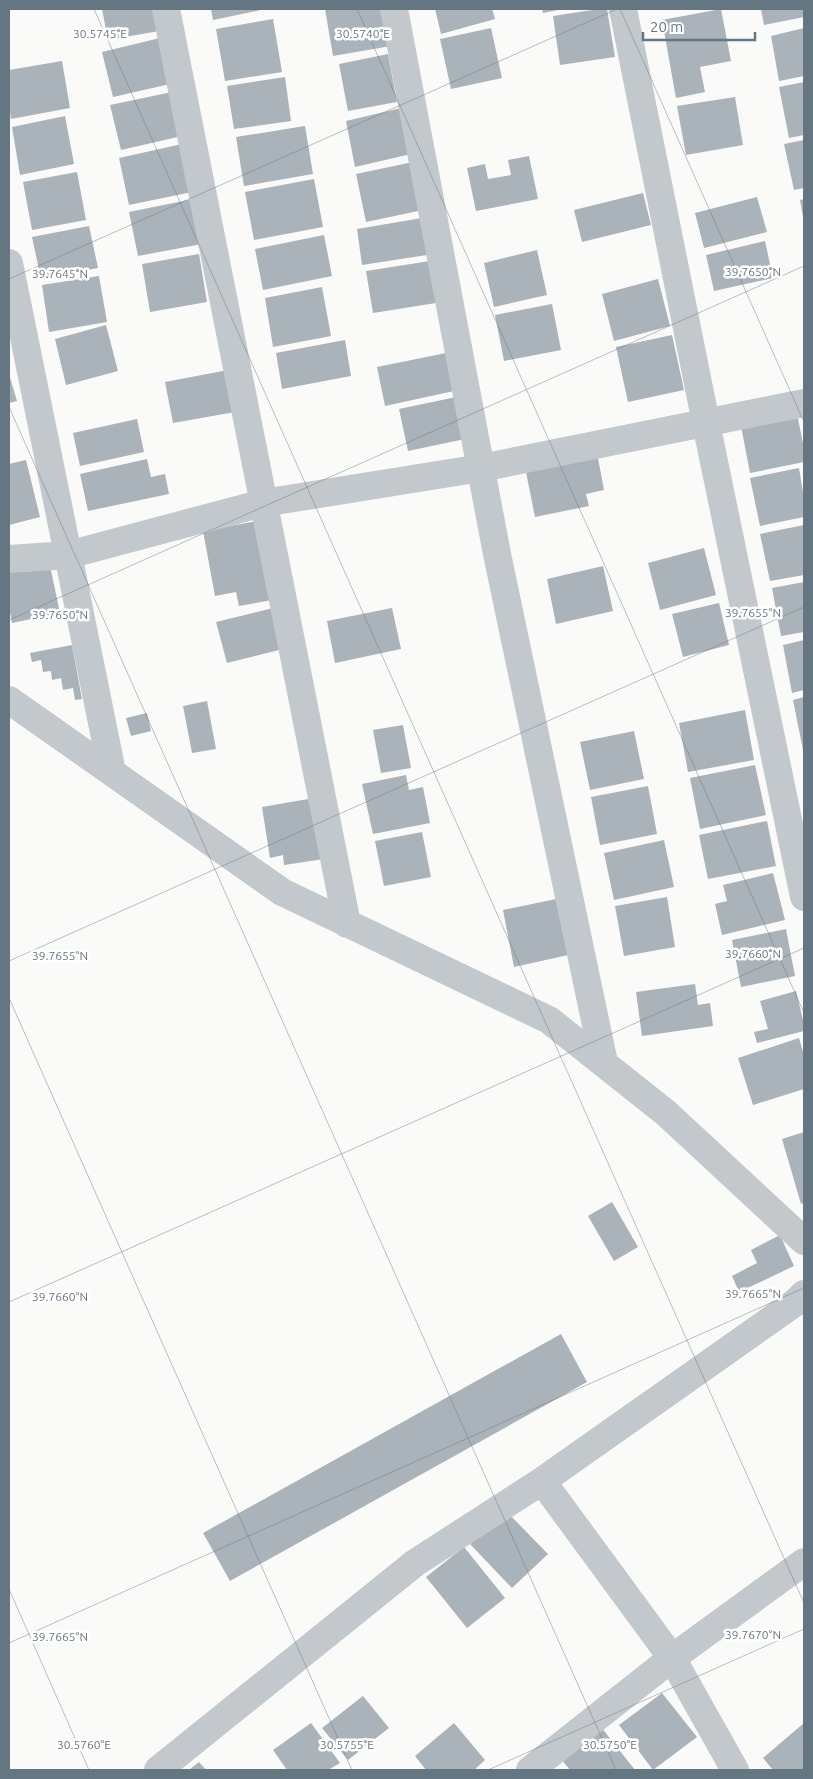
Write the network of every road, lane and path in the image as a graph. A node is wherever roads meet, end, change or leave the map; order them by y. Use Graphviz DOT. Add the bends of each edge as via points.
graph roads {
  1 [pos="166,9"];
  2 [pos="394,9"];
  3 [pos="623,9"];
  4 [pos="9,262"];
  5 [pos="804,403"];
  6 [pos="706,423"];
  7 [pos="481,468"];
  8 [pos="263,503"];
  9 [pos="68,555"];
  10 [pos="9,559"];
  11 [pos="9,700"];
  12 [pos="112,772"];
  13 [pos="804,896"];
  14 [pos="347,924"];
  15 [pos="604,1064"];
  16 [pos="804,1241"];
  17 [pos="804,1294"];
  18 [pos="542,1481"];
  19 [pos="804,1562"];
  20 [pos="672,1658"];
  21 [pos="158,1770"];
  22 [pos="530,1770"];
  23 [pos="735,1770"];
  1 -- 8 [label="street"];
  2 -- 7 [label="street"];
  3 -- 6 [label="street"];
  4 -- 9 [label="street"];
  5 -- 6 [label="street"];
  6 -- 7 [label="street"];
  6 -- 13 [label="street"];
  7 -- 8 [label="street"];
  7 -- 15 [label="street"];
  8 -- 9 [label="street"];
  8 -- 14 [label="street"];
  9 -- 10 [label="street"];
  9 -- 12 [label="street"];
  11 -- 12 [label="street"];
  12 -- 14 [label="street" via="282,892"];
  14 -- 15 [label="street" via="549,1020"];
  15 -- 16 [label="street" via="666,1113"];
  17 -- 18 [label="street"];
  18 -- 20 [label="street"];
  18 -- 21 [label="street" via="415,1563"];
  19 -- 20 [label="street"];
  20 -- 22 [label="street"];
  20 -- 23 [label="street"];
}
